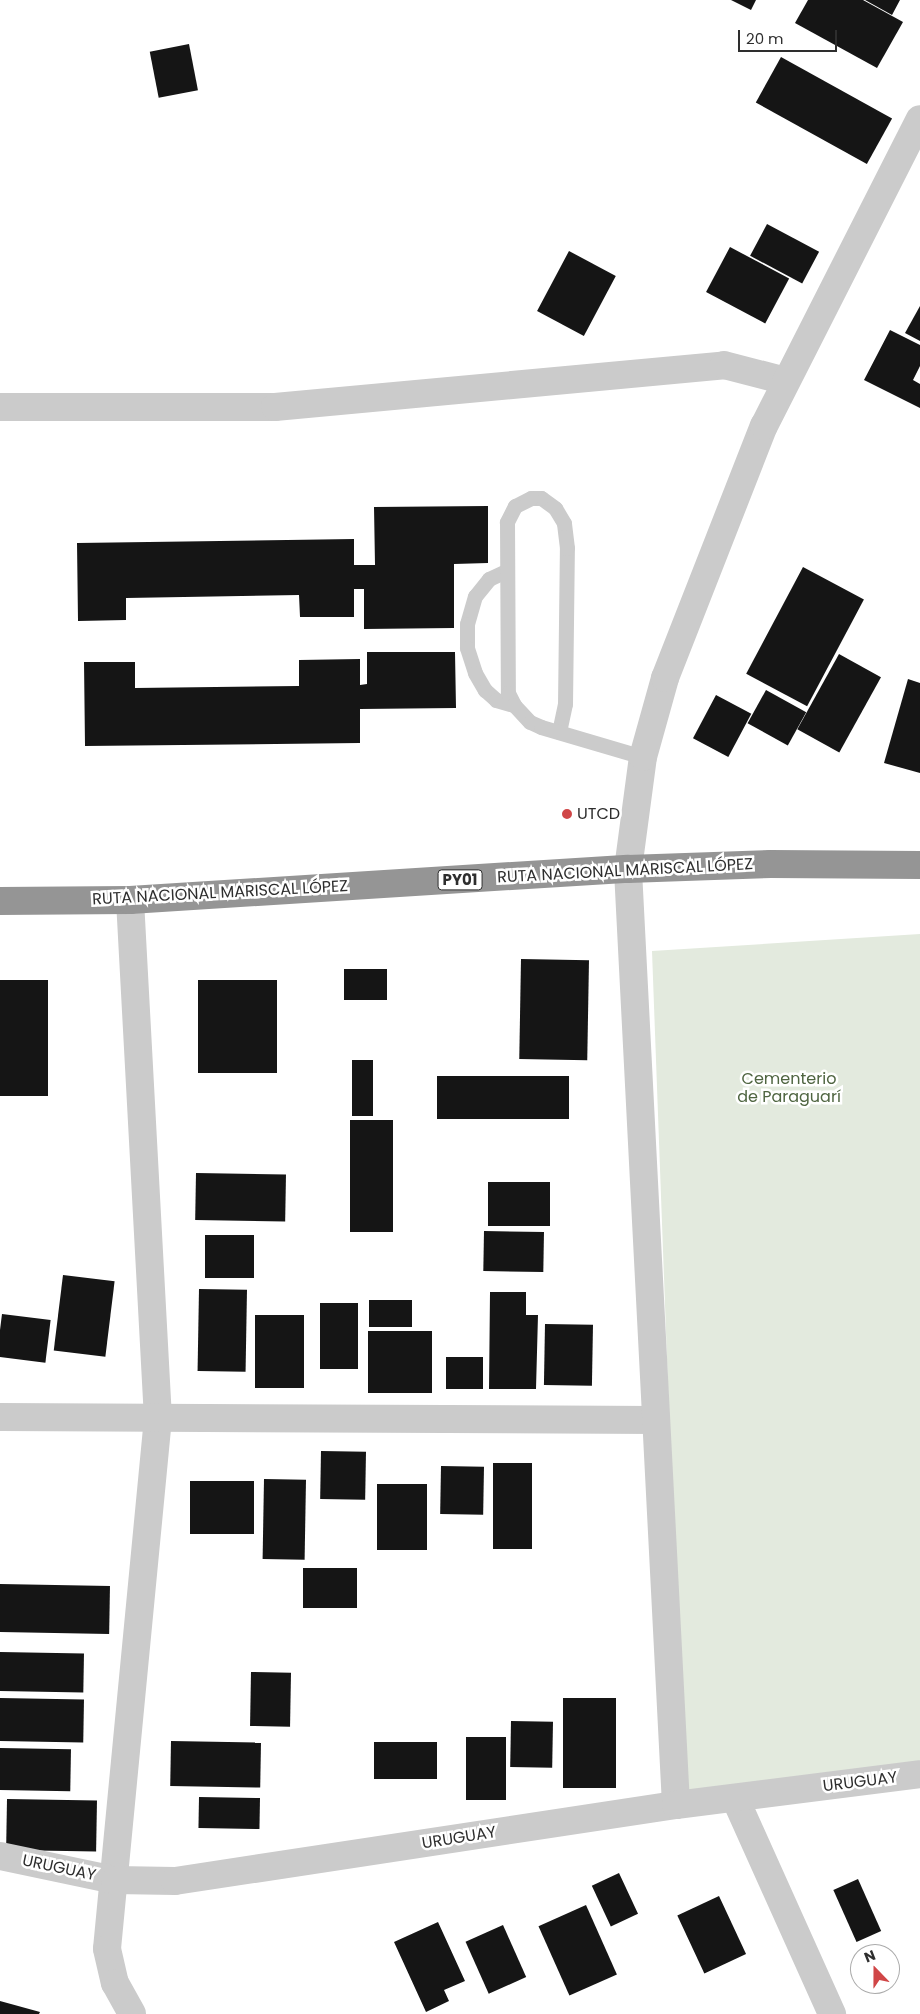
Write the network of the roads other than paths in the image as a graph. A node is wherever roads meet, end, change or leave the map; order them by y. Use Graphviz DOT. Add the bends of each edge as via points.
graph roads {
  1 [pos="920,119"];
  2 [pos="786,381"];
  3 [pos="0,407"];
  4 [pos="506,571"];
  5 [pos="514,706"];
  6 [pos="559,732"];
  7 [pos="643,757"];
  8 [pos="920,865"];
  9 [pos="628,869"];
  10 [pos="0,900"];
  11 [pos="130,900"];
  12 [pos="0,1418"];
  13 [pos="158,1418"];
  14 [pos="656,1420"];
  15 [pos="920,1774"];
  16 [pos="735,1798"];
  17 [pos="676,1805"];
  18 [pos="0,1856"];
  19 [pos="115,1880"];
  20 [pos="132,2014"];
  21 [pos="832,2014"];
  1 -- 2 [label="street"];
  2 -- 3 [label="street" via="724,365 275,407"];
  2 -- 7 [label="street" via="764,426 665,678"];
  4 -- 5 [label="lane" via="506,680"];
  4 -- 5 [label="lane" via="489,579 475,596 467,624 467,648 485,690 496,700"];
  4 -- 6 [label="lane" via="509,513 523,500 540,498 548,502 564,523 567,548 565,704"];
  5 -- 6 [label="lane" via="530,722"];
  6 -- 7 [label="lane"];
  7 -- 9 [label="street"];
  8 -- 9 [label="highway, RUTA NACIONAL MARISCAL LÓPEZ / PY01" via="771,864"];
  9 -- 11 [label="highway, RUTA NACIONAL MARISCAL LÓPEZ / PY01"];
  9 -- 14 [label="street"];
  10 -- 11 [label="highway, RUTA NACIONAL MARISCAL LÓPEZ / PY01"];
  11 -- 13 [label="street"];
  12 -- 13 [label="street"];
  13 -- 14 [label="street"];
  13 -- 19 [label="street"];
  14 -- 17 [label="street"];
  15 -- 16 [label="street, URUGUAY"];
  16 -- 17 [label="street, URUGUAY"];
  16 -- 21 [label="street"];
  17 -- 19 [label="street, URUGUAY" via="175,1880"];
  18 -- 19 [label="street, URUGUAY"];
  19 -- 20 [label="street" via="107,1949 116,1983"];
}
